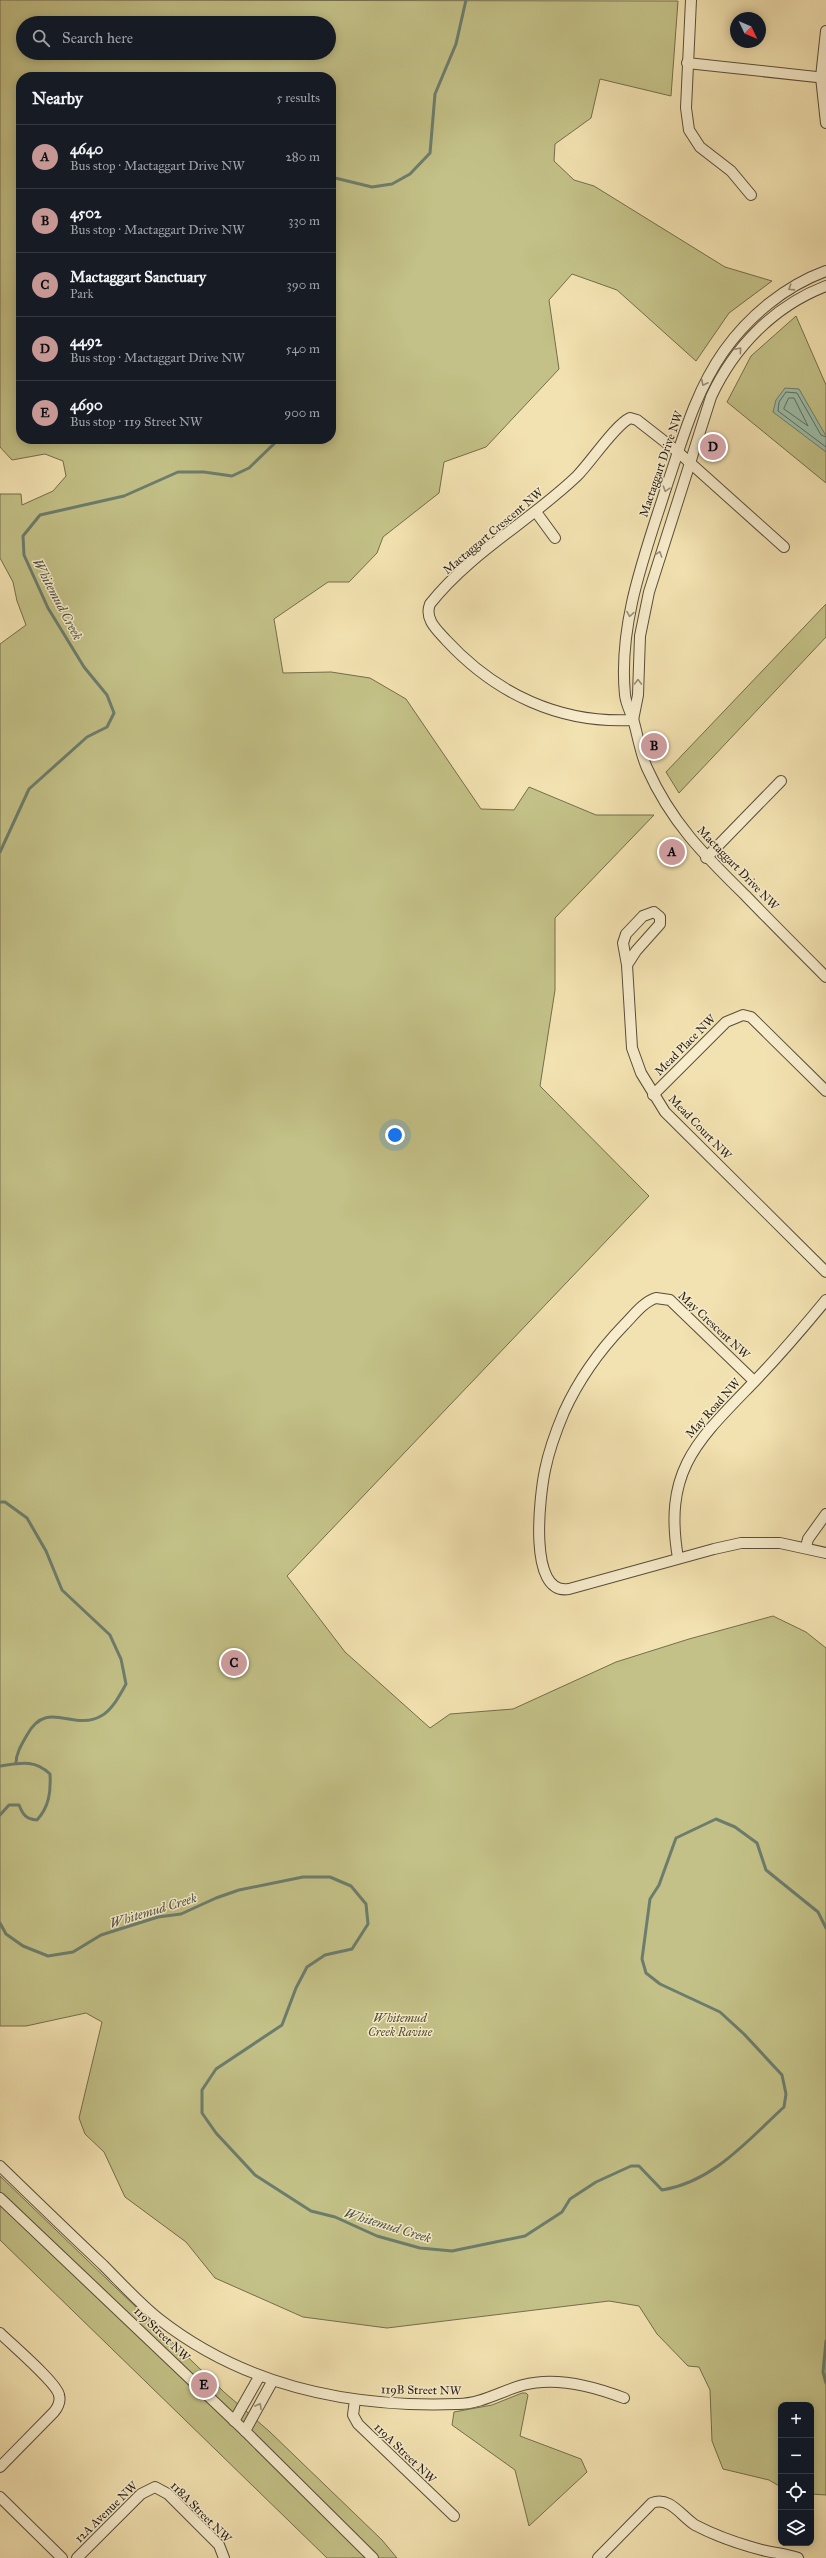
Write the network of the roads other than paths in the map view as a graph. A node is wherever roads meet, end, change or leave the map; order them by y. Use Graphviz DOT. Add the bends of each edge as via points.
graph roads {
  1 [pos="691,0"];
  2 [pos="826,31"];
  3 [pos="687,63"];
  4 [pos="823,78"];
  5 [pos="826,123"];
  6 [pos="751,195"];
  7 [pos="826,271"];
  8 [pos="826,286"];
  9 [pos="678,452"];
  10 [pos="689,462"];
  11 [pos="536,512"];
  12 [pos="555,538"];
  13 [pos="784,548"];
  14 [pos="633,720"];
  15 [pos="781,782"];
  16 [pos="706,858"];
  17 [pos="627,965"];
  18 [pos="826,977"];
  19 [pos="826,1091"];
  20 [pos="653,1095"];
  21 [pos="826,1272"];
  22 [pos="826,1300"];
  23 [pos="754,1381"];
  24 [pos="826,1514"];
  25 [pos="806,1547"];
  26 [pos="826,1553"];
  27 [pos="678,1558"];
  28 [pos="0,2166"];
  29 [pos="0,2198"];
  30 [pos="0,2333"];
  31 [pos="259,2377"];
  32 [pos="272,2382"];
  33 [pos="624,2398"];
  34 [pos="355,2400"];
  35 [pos="234,2421"];
  36 [pos="245,2431"];
  37 [pos="0,2467"];
  38 [pos="155,2487"];
  39 [pos="0,2497"];
  40 [pos="454,2516"];
  41 [pos="62,2558"];
  42 [pos="77,2558"];
  43 [pos="224,2558"];
  44 [pos="373,2558"];
  45 [pos="598,2558"];
  46 [pos="798,2558"];
  1 -- 3 [label="street"];
  2 -- 4 [label="street"];
  3 -- 4 [label="street"];
  3 -- 6 [label="street" via="686,108 694,139 731,172"];
  4 -- 5 [label="street"];
  7 -- 9 [label="street, Mactaggart Drive NW, one-way" via="802,282 771,302 735,336 700,391"];
  10 -- 8 [label="street, Mactaggart Drive NW, one-way" via="711,397 732,358 754,333 779,312"];
  9 -- 10 [label="street, Mactaggart Crescent NW"];
  9 -- 11 [label="street, Mactaggart Crescent NW" via="637,420 630,418 622,422 580,473"];
  9 -- 14 [label="street, Mactaggart Drive NW, one-way" via="644,555 631,611 624,678 625,697"];
  10 -- 13 [label="street, Mactaggart Crescent NW"];
  14 -- 10 [label="street, Mactaggart Drive NW, one-way" via="638,695 640,636 649,592"];
  11 -- 12 [label="street"];
  11 -- 14 [label="street, Mactaggart Crescent NW" via="459,574 430,604 429,617 440,634 472,666 488,679 519,697 551,710 588,719"];
  14 -- 16 [label="street, Mactaggart Drive NW" via="643,757 658,791 682,829"];
  15 -- 16 [label="street"];
  16 -- 18 [label="street, Mactaggart Drive NW"];
  17 -- 17 [label="street, Mead Court NW" via="660,924 660,917 654,912 643,916 624,938"];
  17 -- 20 [label="street, Mead Court NW" via="632,1048"];
  19 -- 20 [label="street, Mead Place NW" via="751,1017 743,1015 726,1022"];
  20 -- 21 [label="street, Mead Court NW" via="665,1112"];
  22 -- 23 [label="street, May Road NW"];
  23 -- 27 [label="street, May Road NW" via="704,1434 684,1467 677,1490 674,1514"];
  23 -- 27 [label="street, May Crescent NW" via="673,1303 656,1298 643,1306 601,1351 563,1414 549,1453 540,1510 541,1556 548,1582 557,1588 569,1589"];
  24 -- 25 [label="street" via="808,1539"];
  25 -- 26 [label="street"];
  25 -- 27 [label="street" via="774,1542 741,1543"];
  28 -- 31 [label="street, 119 Street NW" via="160,2319 218,2356"];
  29 -- 35 [label="street, 119 Street NW"];
  30 -- 37 [label="street" via="52,2384 60,2396 54,2412"];
  31 -- 32 [label="street, 119 Street NW"];
  31 -- 35 [label="street"];
  32 -- 34 [label="street, 119 Street NW" via="316,2394"];
  36 -- 32 [label="street, one-way"];
  33 -- 34 [label="street, 119B Street NW" via="595,2387 550,2382 523,2385 488,2398 459,2404"];
  34 -- 40 [label="street, 119A Street NW" via="353,2415 358,2424"];
  35 -- 36 [label="street, 119 Street NW"];
  36 -- 44 [label="street, 119 Street NW"];
  38 -- 42 [label="street, 12A Avenue NW" via="141,2494"];
  38 -- 43 [label="street, 118A Street NW" via="168,2494 219,2545"];
  39 -- 41 [label="street"];
  45 -- 46 [label="street" via="652,2503 662,2500 691,2522 724,2538"];
}
